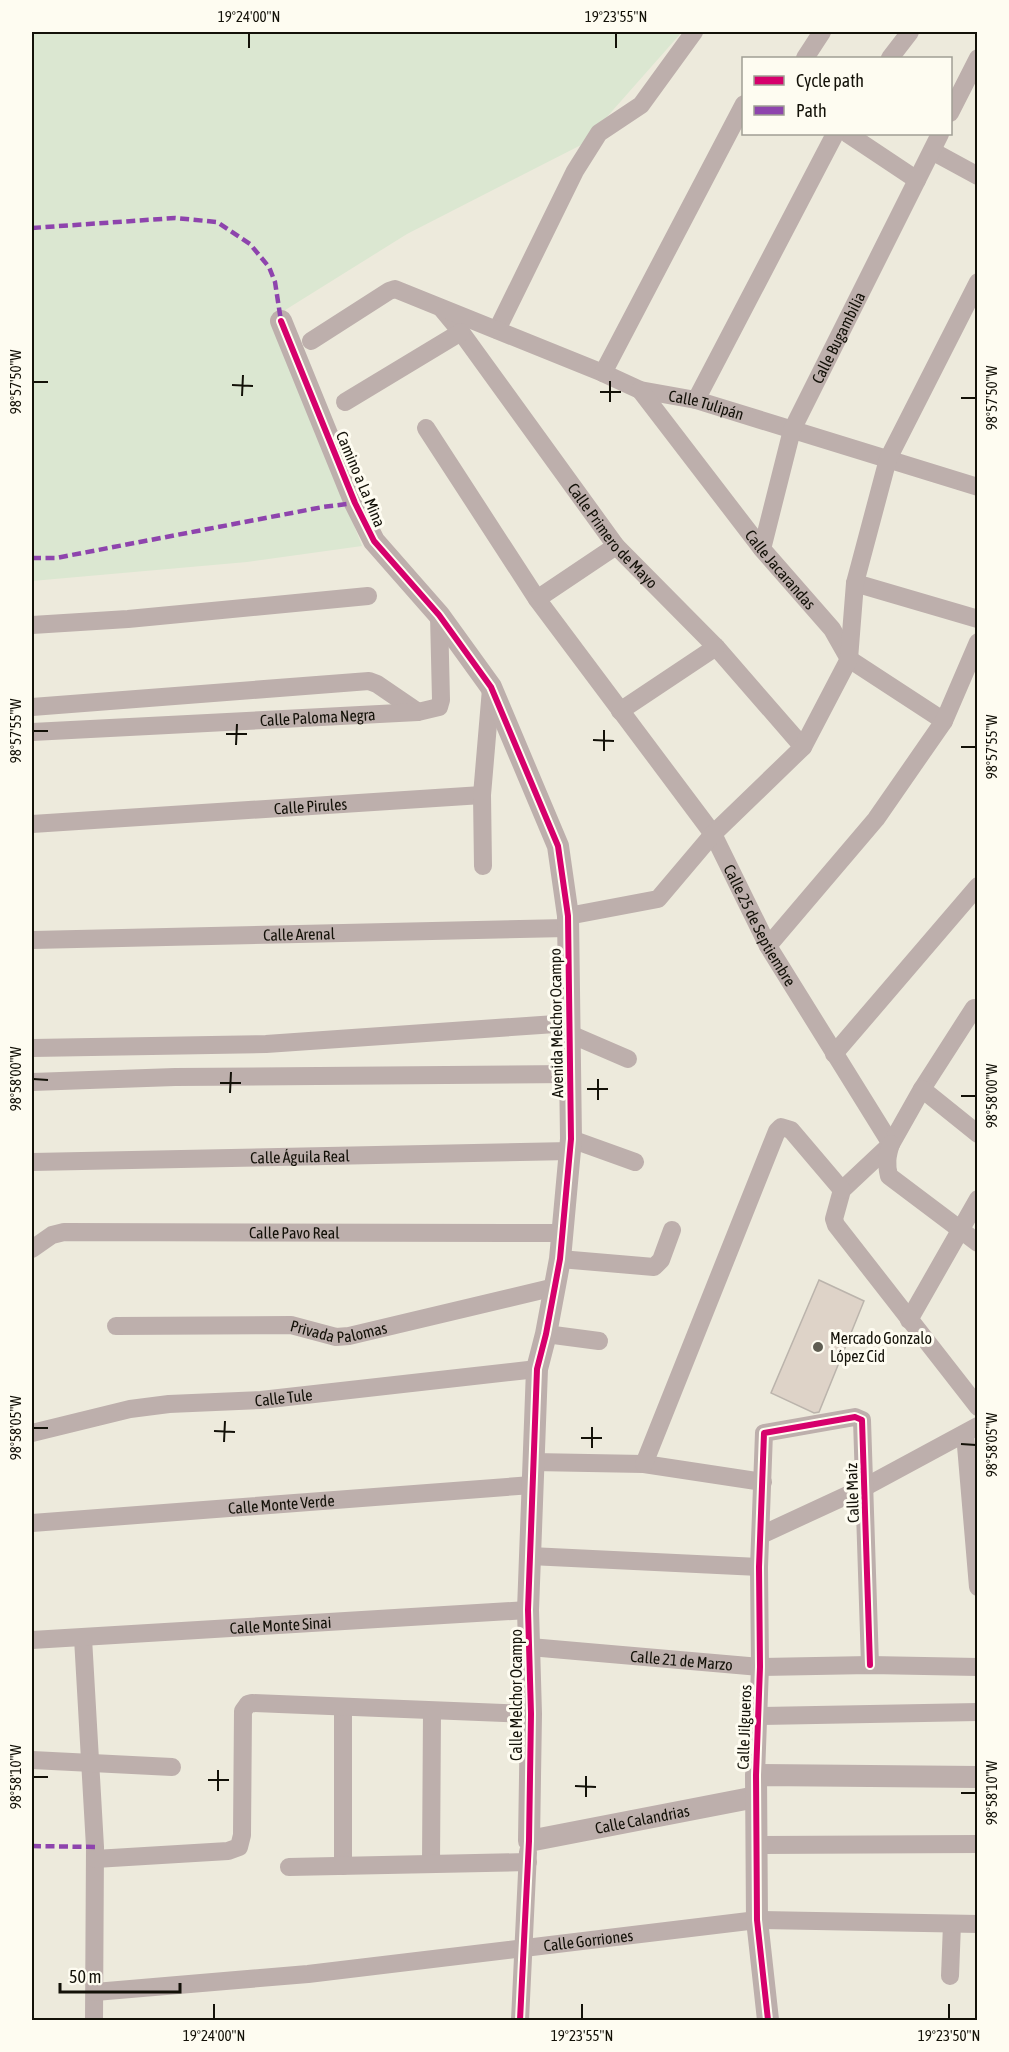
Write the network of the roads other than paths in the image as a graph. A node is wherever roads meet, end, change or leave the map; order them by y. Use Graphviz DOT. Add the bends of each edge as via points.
graph roads {
  1 [pos="694,32"];
  2 [pos="822,32"];
  3 [pos="910,32"];
  4 [pos="806,57"];
  5 [pos="891,57"];
  6 [pos="978,58"];
  7 [pos="742,108"];
  8 [pos="952,111"];
  9 [pos="835,135"];
  10 [pos="850,135"];
  11 [pos="940,135"];
  12 [pos="932,151"];
  13 [pos="978,176"];
  14 [pos="917,180"];
  15 [pos="978,282"];
  16 [pos="441,307"];
  17 [pos="281,321"];
  18 [pos="497,330"];
  19 [pos="461,332"];
  20 [pos="311,341"];
  21 [pos="603,372"];
  22 [pos="640,390"];
  23 [pos="696,400"];
  24 [pos="345,402"];
  25 [pos="426,428"];
  26 [pos="792,430"];
  27 [pos="888,459"];
  28 [pos="978,487"];
  29 [pos="616,546"];
  30 [pos="762,549"];
  31 [pos="855,583"];
  32 [pos="368,596"];
  33 [pos="537,599"];
  34 [pos="439,615"];
  35 [pos="978,619"];
  36 [pos="32,625"];
  37 [pos="978,642"];
  38 [pos="716,647"];
  39 [pos="849,659"];
  40 [pos="491,687"];
  41 [pos="32,707"];
  42 [pos="620,711"];
  43 [pos="418,712"];
  44 [pos="944,721"];
  45 [pos="32,732"];
  46 [pos="803,747"];
  47 [pos="482,795"];
  48 [pos="32,824"];
  49 [pos="713,834"];
  50 [pos="483,866"];
  51 [pos="974,899"];
  52 [pos="567,922"];
  53 [pos="32,940"];
  54 [pos="768,946"];
  55 [pos="974,1008"];
  56 [pos="570,1029"];
  57 [pos="971,1029"];
  58 [pos="32,1048"];
  59 [pos="834,1054"];
  60 [pos="628,1059"];
  61 [pos="571,1074"];
  62 [pos="32,1082"];
  63 [pos="922,1089"];
  64 [pos="978,1134"];
  65 [pos="891,1144"];
  66 [pos="571,1145"];
  67 [pos="32,1162"];
  68 [pos="635,1162"];
  69 [pos="843,1191"];
  70 [pos="978,1199"];
  71 [pos="672,1230"];
  72 [pos="960,1230"];
  73 [pos="563,1233"];
  74 [pos="978,1243"];
  75 [pos="32,1249"];
  76 [pos="560,1259"];
  77 [pos="555,1287"];
  78 [pos="909,1320"];
  79 [pos="116,1326"];
  80 [pos="546,1334"];
  81 [pos="599,1341"];
  82 [pos="537,1369"];
  83 [pos="978,1407"];
  84 [pos="971,1430"];
  85 [pos="32,1433"];
  86 [pos="764,1433"];
  87 [pos="533,1462"];
  88 [pos="644,1464"];
  89 [pos="762,1482"];
  90 [pos="532,1485"];
  91 [pos="865,1487"];
  92 [pos="32,1523"];
  93 [pos="760,1535"];
  94 [pos="530,1556"];
  95 [pos="759,1568"];
  96 [pos="978,1587"];
  97 [pos="528,1610"];
  98 [pos="83,1638"];
  99 [pos="32,1640"];
  100 [pos="530,1647"];
  101 [pos="870,1665"];
  102 [pos="760,1667"];
  103 [pos="978,1667"];
  104 [pos="343,1708"];
  105 [pos="432,1711"];
  106 [pos="978,1712"];
  107 [pos="531,1714"];
  108 [pos="758,1716"];
  109 [pos="32,1760"];
  110 [pos="91,1763"];
  111 [pos="172,1767"];
  112 [pos="978,1777"];
  113 [pos="756,1786"];
  114 [pos="978,1844"];
  115 [pos="757,1845"];
  116 [pos="528,1852"];
  117 [pos="95,1859"];
  118 [pos="431,1864"];
  119 [pos="343,1866"];
  120 [pos="289,1867"];
  121 [pos="757,1920"];
  122 [pos="952,1924"];
  123 [pos="978,1924"];
  124 [pos="523,1950"];
  125 [pos="950,1976"];
  126 [pos="95,1992"];
  127 [pos="94,2020"];
  128 [pos="520,2020"];
  129 [pos="768,2020"];
  1 -- 18 [label="street" via="641,105 599,133 575,171"];
  2 -- 4 [label="street"];
  3 -- 5 [label="street"];
  6 -- 8 [label="street"];
  7 -- 21 [label="street"];
  9 -- 23 [label="street"];
  10 -- 14 [label="street"];
  11 -- 12 [label="street, Calle Bugambilia"];
  12 -- 13 [label="street"];
  12 -- 14 [label="street, Calle Bugambilia"];
  14 -- 26 [label="street, Calle Bugambilia"];
  15 -- 27 [label="street"];
  16 -- 18 [label="street, Calle Tulipán"];
  16 -- 19 [label="street, Calle Primero de Mayo"];
  16 -- 20 [label="street, Calle Tulipán" via="392,290"];
  17 -- 34 [label="street, Camino a La Mina" via="374,541"];
  18 -- 21 [label="street, Calle Tulipán"];
  19 -- 24 [label="street"];
  19 -- 29 [label="street, Calle Primero de Mayo"];
  21 -- 22 [label="street, Calle Tulipán"];
  22 -- 23 [label="street, Calle Tulipán"];
  22 -- 30 [label="street, Calle Jacarandas"];
  23 -- 26 [label="street, Calle Tulipán"];
  25 -- 33 [label="street, Calle 25 de Septiembre"];
  26 -- 27 [label="street, Calle Tulipán"];
  26 -- 30 [label="street, Calle Bugambilia"];
  27 -- 28 [label="street, Calle Tulipán"];
  27 -- 31 [label="street"];
  29 -- 33 [label="street"];
  29 -- 38 [label="street, Calle Primero de Mayo"];
  30 -- 39 [label="street, Calle Jacarandas" via="832,629"];
  31 -- 35 [label="street"];
  31 -- 39 [label="street"];
  32 -- 36 [label="street"];
  33 -- 42 [label="street, Calle 25 de Septiembre"];
  34 -- 40 [label="street, Camino a La Mina"];
  34 -- 43 [label="street, Calle Paloma Negra" via="441,704 436,709"];
  37 -- 44 [label="street"];
  38 -- 42 [label="street"];
  38 -- 46 [label="street, Calle Primero de Mayo"];
  39 -- 44 [label="street, Calle Jacarandas"];
  39 -- 46 [label="street, Calle Arenal"];
  40 -- 47 [label="street"];
  40 -- 52 [label="street, Avenida Melchor Ocampo" via="558,846"];
  41 -- 43 [label="street" via="369,681"];
  42 -- 49 [label="street, Calle 25 de Septiembre"];
  43 -- 45 [label="street, Calle Paloma Negra"];
  44 -- 54 [label="street" via="876,819"];
  46 -- 49 [label="street, Calle Arenal"];
  47 -- 48 [label="street, Calle Pirules"];
  47 -- 50 [label="street"];
  49 -- 52 [label="street, Calle Arenal" via="658,899"];
  49 -- 54 [label="street, Calle 25 de Septiembre"];
  51 -- 59 [label="street"];
  52 -- 53 [label="street, Calle Arenal"];
  52 -- 56 [label="street, Avenida Melchor Ocampo"];
  54 -- 59 [label="street, Calle 25 de Septiembre"];
  55 -- 57 [label="street"];
  56 -- 58 [label="street" via="266,1044"];
  56 -- 60 [label="street"];
  56 -- 61 [label="street, Avenida Melchor Ocampo"];
  57 -- 63 [label="street"];
  59 -- 65 [label="street, Calle 25 de Septiembre"];
  61 -- 62 [label="street"];
  61 -- 66 [label="street, Avenida Melchor Ocampo"];
  63 -- 64 [label="street"];
  63 -- 65 [label="street"];
  65 -- 69 [label="street"];
  65 -- 72 [label="street" via="886,1167 889,1176"];
  66 -- 67 [label="street, Calle Águila Real"];
  66 -- 68 [label="street"];
  66 -- 73 [label="street, Avenida Melchor Ocampo"];
  69 -- 78 [label="street" via="835,1222"];
  69 -- 88 [label="street" via="791,1130 781,1127"];
  70 -- 72 [label="street"];
  71 -- 76 [label="street" via="661,1260 654,1267"];
  72 -- 74 [label="street"];
  72 -- 78 [label="street"];
  73 -- 75 [label="street, Calle Pavo Real" via="64,1232"];
  73 -- 76 [label="street, Avenida Melchor Ocampo"];
  76 -- 77 [label="street, Avenida Melchor Ocampo"];
  77 -- 79 [label="street, Privada Palomas" via="349,1336 336,1337 291,1325"];
  77 -- 80 [label="street, Avenida Melchor Ocampo"];
  78 -- 83 [label="street"];
  80 -- 81 [label="street"];
  80 -- 82 [label="street, Avenida Melchor Ocampo"];
  82 -- 85 [label="street, Calle Tule" via="261,1400 169,1404 130,1409"];
  82 -- 87 [label="street, Calle Melchor Ocampo"];
  84 -- 91 [label="street"];
  84 -- 96 [label="street"];
  86 -- 89 [label="street, Calle Jilgueros"];
  86 -- 91 [label="street, Calle Maíz" via="860,1418"];
  87 -- 88 [label="street"];
  87 -- 90 [label="street, Calle Melchor Ocampo"];
  88 -- 89 [label="street"];
  89 -- 93 [label="street, Calle Jilgueros"];
  90 -- 92 [label="street, Calle Monte Verde"];
  90 -- 94 [label="street, Calle Melchor Ocampo"];
  91 -- 93 [label="street"];
  91 -- 101 [label="street, Calle Maíz"];
  93 -- 95 [label="street, Calle Jilgueros"];
  94 -- 95 [label="street"];
  94 -- 97 [label="street, Calle Melchor Ocampo"];
  95 -- 102 [label="street, Calle Jilgueros"];
  97 -- 98 [label="street, Calle Monte Sinai"];
  97 -- 100 [label="street, Calle Melchor Ocampo"];
  98 -- 99 [label="street, Calle Monte Sinai"];
  98 -- 110 [label="street"];
  100 -- 102 [label="street, Calle 21 de Marzo"];
  100 -- 107 [label="street, Calle Melchor Ocampo"];
  101 -- 102 [label="street, Calle 21 de Marzo"];
  101 -- 103 [label="street, Calle 21 de Marzo"];
  102 -- 108 [label="street, Calle Jilgueros"];
  104 -- 105 [label="street"];
  104 -- 117 [label="street" via="252,1703 245,1707 239,1847 228,1851"];
  104 -- 119 [label="street"];
  105 -- 107 [label="street"];
  105 -- 118 [label="street"];
  106 -- 108 [label="street"];
  107 -- 116 [label="street, Calle Melchor Ocampo"];
  108 -- 113 [label="street, Calle Jilgueros"];
  109 -- 110 [label="street"];
  110 -- 111 [label="street"];
  110 -- 117 [label="street"];
  112 -- 113 [label="street, Calle Calandrias"];
  113 -- 115 [label="street, Calle Jilgueros"];
  113 -- 116 [label="street, Calle Calandrias"];
  114 -- 115 [label="street"];
  115 -- 121 [label="street, Calle Jilgueros"];
  116 -- 118 [label="street, Calle Calandrias"];
  116 -- 124 [label="street, Calle Melchor Ocampo"];
  117 -- 126 [label="street"];
  118 -- 119 [label="street, Calle Calandrias"];
  119 -- 120 [label="street, Calle Calandrias"];
  121 -- 122 [label="street, Calle Gorriones"];
  121 -- 124 [label="street, Calle Gorriones"];
  121 -- 129 [label="street, Calle Jilgueros"];
  122 -- 123 [label="street, Calle Gorriones"];
  122 -- 125 [label="street"];
  124 -- 126 [label="street, Calle Gorriones"];
  124 -- 128 [label="street, Calle Melchor Ocampo"];
  126 -- 127 [label="street"];
}
